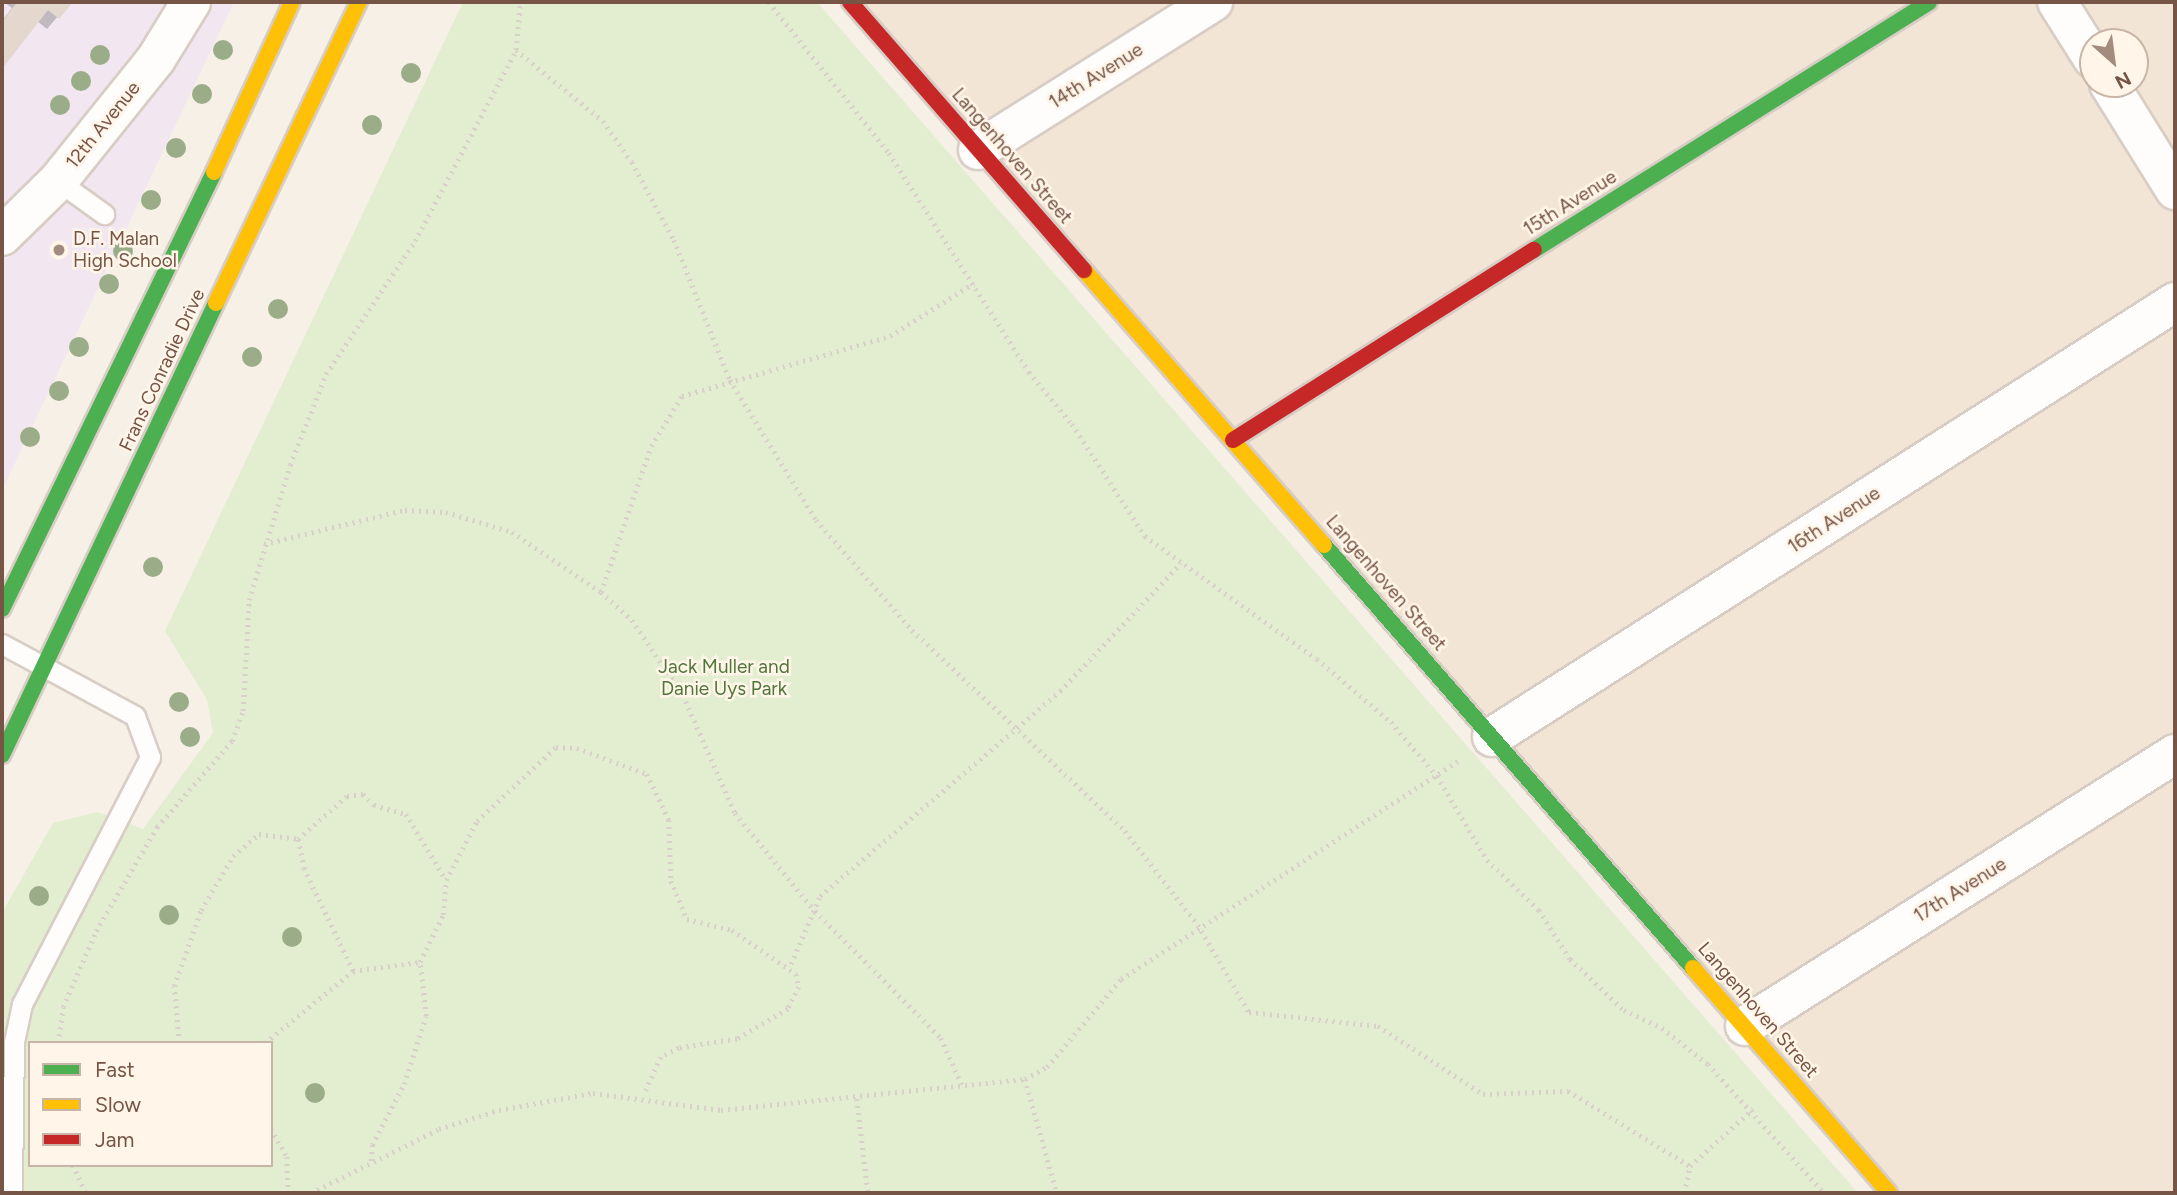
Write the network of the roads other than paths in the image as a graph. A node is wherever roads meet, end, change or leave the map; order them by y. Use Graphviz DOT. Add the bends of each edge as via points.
graph roads {
  1 [pos="191,2"];
  2 [pos="292,2"];
  3 [pos="359,2"];
  4 [pos="850,2"];
  5 [pos="1213,2"];
  6 [pos="1929,2"];
  7 [pos="2057,2"];
  8 [pos="2079,37"];
  9 [pos="2118,98"];
  10 [pos="978,150"];
  11 [pos="58,181"];
  12 [pos="2175,190"];
  13 [pos="104,214"];
  14 [pos="2,236"];
  15 [pos="2175,302"];
  16 [pos="1233,440"];
  17 [pos="2,609"];
  18 [pos="2,644"];
  19 [pos="44,666"];
  20 [pos="1482,744"];
  21 [pos="2175,754"];
  22 [pos="2,755"];
  23 [pos="1745,1026"];
  24 [pos="12,1193"];
  25 [pos="1889,1193"];
  1 -- 11 [label="street, 12th Avenue" via="156,58"];
  2 -- 17 [label="street, Frans Conradie Drive" via="111,395"];
  3 -- 19 [label="street, Frans Conradie Drive"];
  4 -- 10 [label="street, Langenhoven Street"];
  5 -- 10 [label="street, 14th Avenue"];
  6 -- 16 [label="street, 15th Avenue"];
  7 -- 8 [label="street"];
  9 -- 12 [label="street"];
  10 -- 16 [label="street, Langenhoven Street"];
  11 -- 13 [label="lane"];
  11 -- 14 [label="street, 12th Avenue"];
  15 -- 20 [label="street, 16th Avenue"];
  16 -- 20 [label="street, Langenhoven Street"];
  18 -- 19 [label="lane"];
  19 -- 22 [label="street, Frans Conradie Drive"];
  19 -- 24 [label="lane" via="135,716 150,757 22,1004 15,1042"];
  20 -- 23 [label="street, Langenhoven Street"];
  21 -- 23 [label="street, 17th Avenue"];
  23 -- 25 [label="street, Langenhoven Street"];
}
